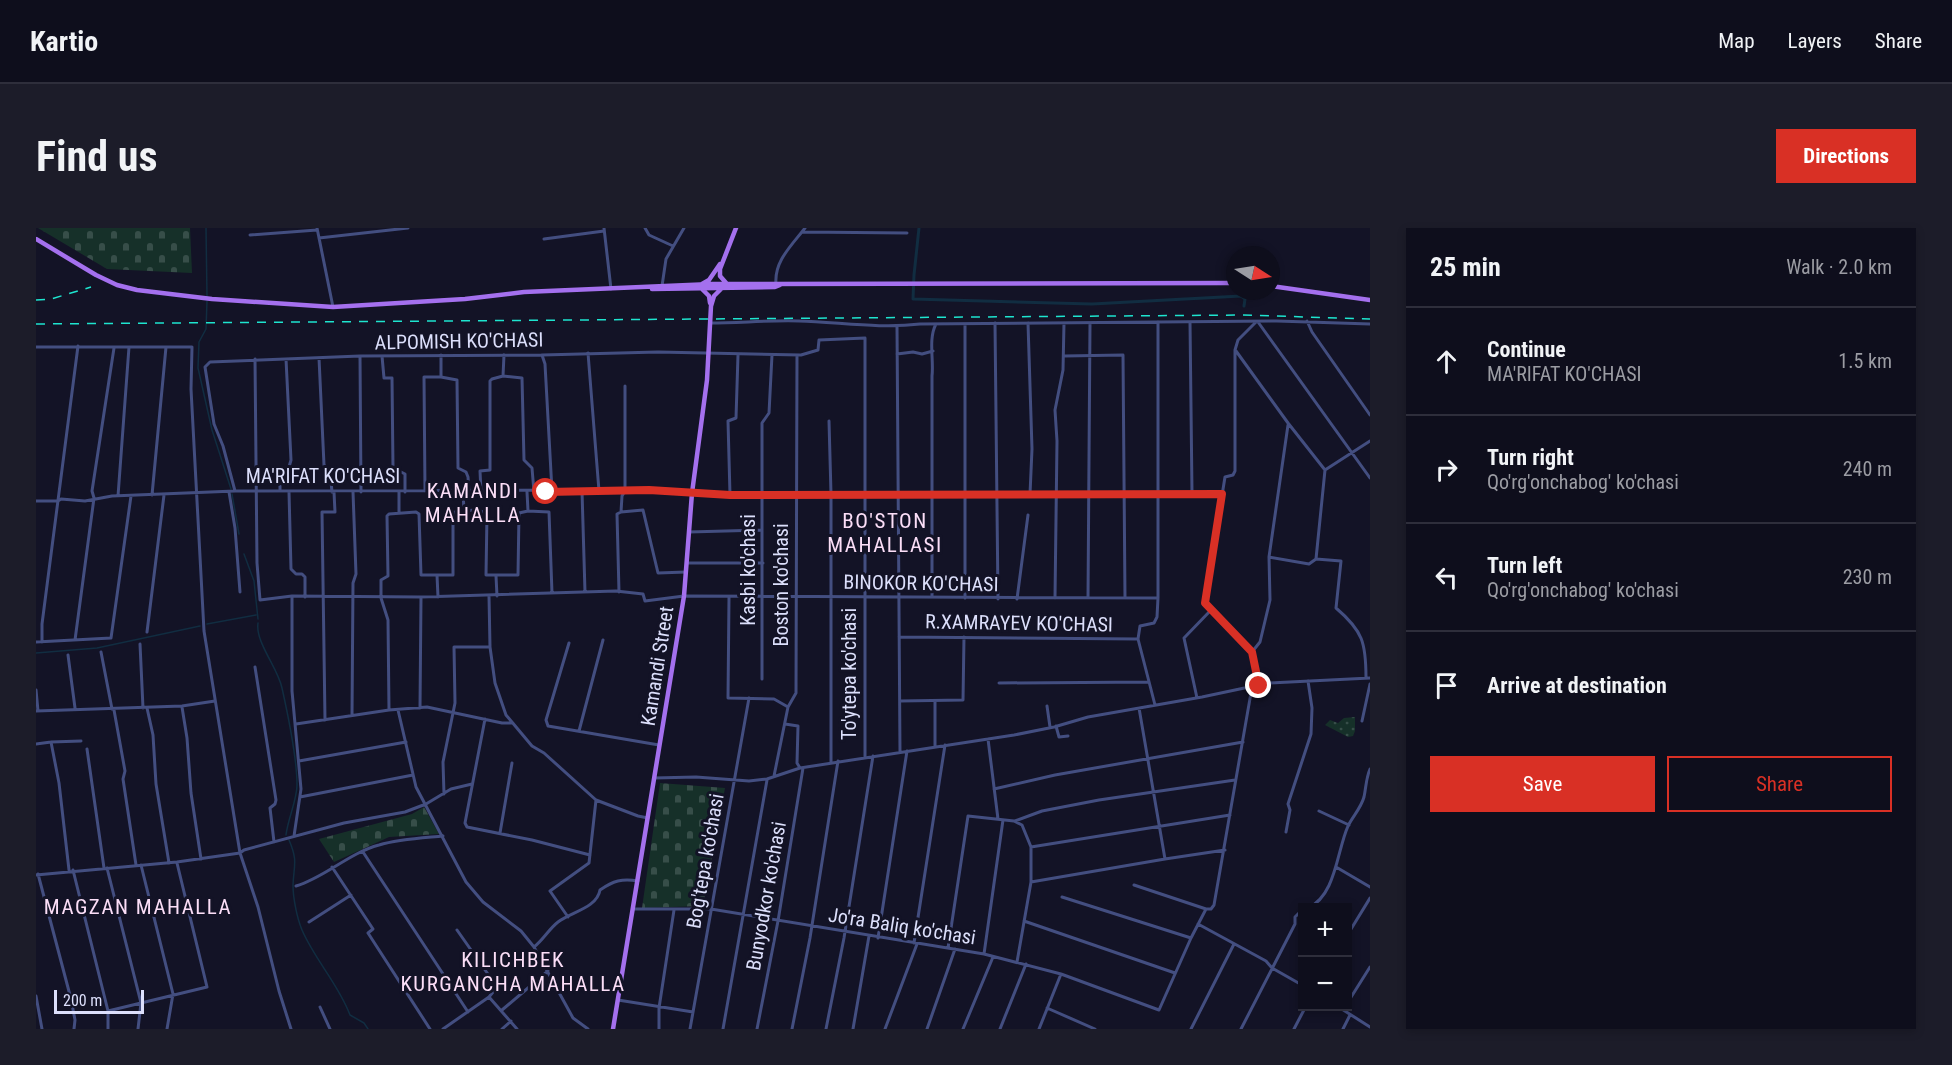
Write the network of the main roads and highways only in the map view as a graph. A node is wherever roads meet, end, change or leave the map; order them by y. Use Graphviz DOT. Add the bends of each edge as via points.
graph roads {
  1 [pos="736,228"];
  2 [pos="36,238"];
  3 [pos="725,254"];
  4 [pos="1226,283"];
  5 [pos="700,286"];
  6 [pos="724,286"];
  7 [pos="1280,287"];
  8 [pos="520,294"];
  9 [pos="1370,300"];
  10 [pos="711,306"];
  11 [pos="613,1029"];
  1 -- 3 [label="main road"];
  2 -- 8 [label="main road" via="117,285 202,298 333,307"];
  3 -- 5 [label="main road" via="716,272"];
  3 -- 6 [label="main road" via="720,276"];
  4 -- 6 [label="main road"];
  5 -- 6 [label="main road"];
  5 -- 8 [label="main road"];
  5 -- 8 [label="main road"];
  5 -- 10 [label="main road" via="709,296"];
  6 -- 10 [label="main road, Kamandi Street"];
  7 -- 9 [label="main road"];
  10 -- 11 [label="main road, Kamandi Street" via="684,597"];
}
